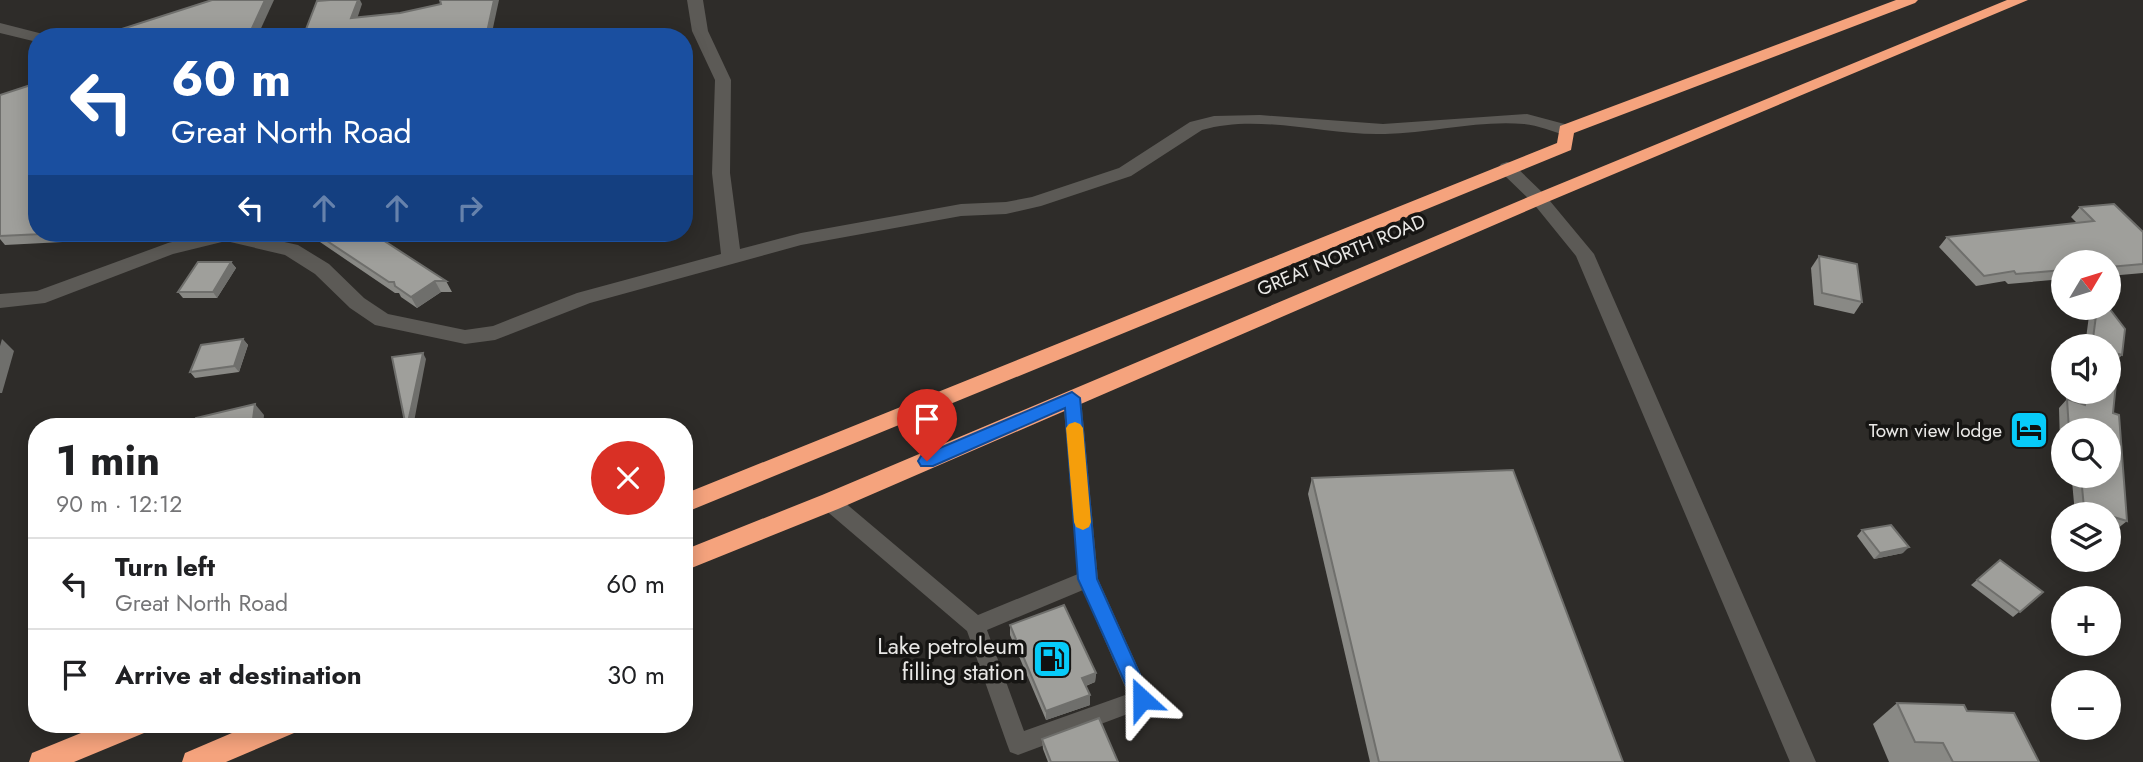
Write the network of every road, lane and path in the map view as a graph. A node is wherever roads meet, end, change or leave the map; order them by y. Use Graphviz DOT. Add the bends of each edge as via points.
graph roads {
  1 [pos="695,0"];
  2 [pos="1910,0"];
  3 [pos="2020,0"];
  4 [pos="0,28"];
  5 [pos="28,35"];
  6 [pos="1566,130"];
  7 [pos="1507,168"];
  8 [pos="1539,199"];
  9 [pos="196,242"];
  10 [pos="260,242"];
  11 [pos="731,257"];
  12 [pos="0,301"];
  13 [pos="1072,398"];
  14 [pos="693,500"];
  15 [pos="830,502"];
  16 [pos="693,557"];
  17 [pos="1088,579"];
  18 [pos="975,625"];
  19 [pos="113,733"];
  20 [pos="264,733"];
  21 [pos="42,762"];
  22 [pos="195,762"];
  23 [pos="1803,762"];
  1 -- 11 [label="street" via="700,31 723,80 721,173"];
  2 -- 6 [label="highway, GREAT NORTH ROAD"];
  3 -- 8 [label="highway, GREAT NORTH ROAD"];
  4 -- 5 [label="street"];
  6 -- 7 [label="highway, GREAT NORTH ROAD" via="1565,146"];
  6 -- 11 [label="street" via="1527,119 1383,129 1214,121 1196,126 1125,172 1035,202 864,226"];
  7 -- 8 [label="street"];
  7 -- 14 [label="highway, GREAT NORTH ROAD"];
  8 -- 13 [label="highway, GREAT NORTH ROAD"];
  8 -- 23 [label="street" via="1584,254"];
  9 -- 12 [label="street" via="38,298"];
  10 -- 11 [label="street" via="301,255 382,320 465,337 495,333 584,298"];
  13 -- 15 [label="highway, GREAT NORTH ROAD"];
  13 -- 17 [label="lane"];
  15 -- 16 [label="highway, GREAT NORTH ROAD"];
  15 -- 18 [label="lane"];
  17 -- 18 [label="lane"];
  17 -- 18 [label="lane" via="1142,699 1018,744"];
  19 -- 21 [label="highway"];
  20 -- 22 [label="highway"];
}
